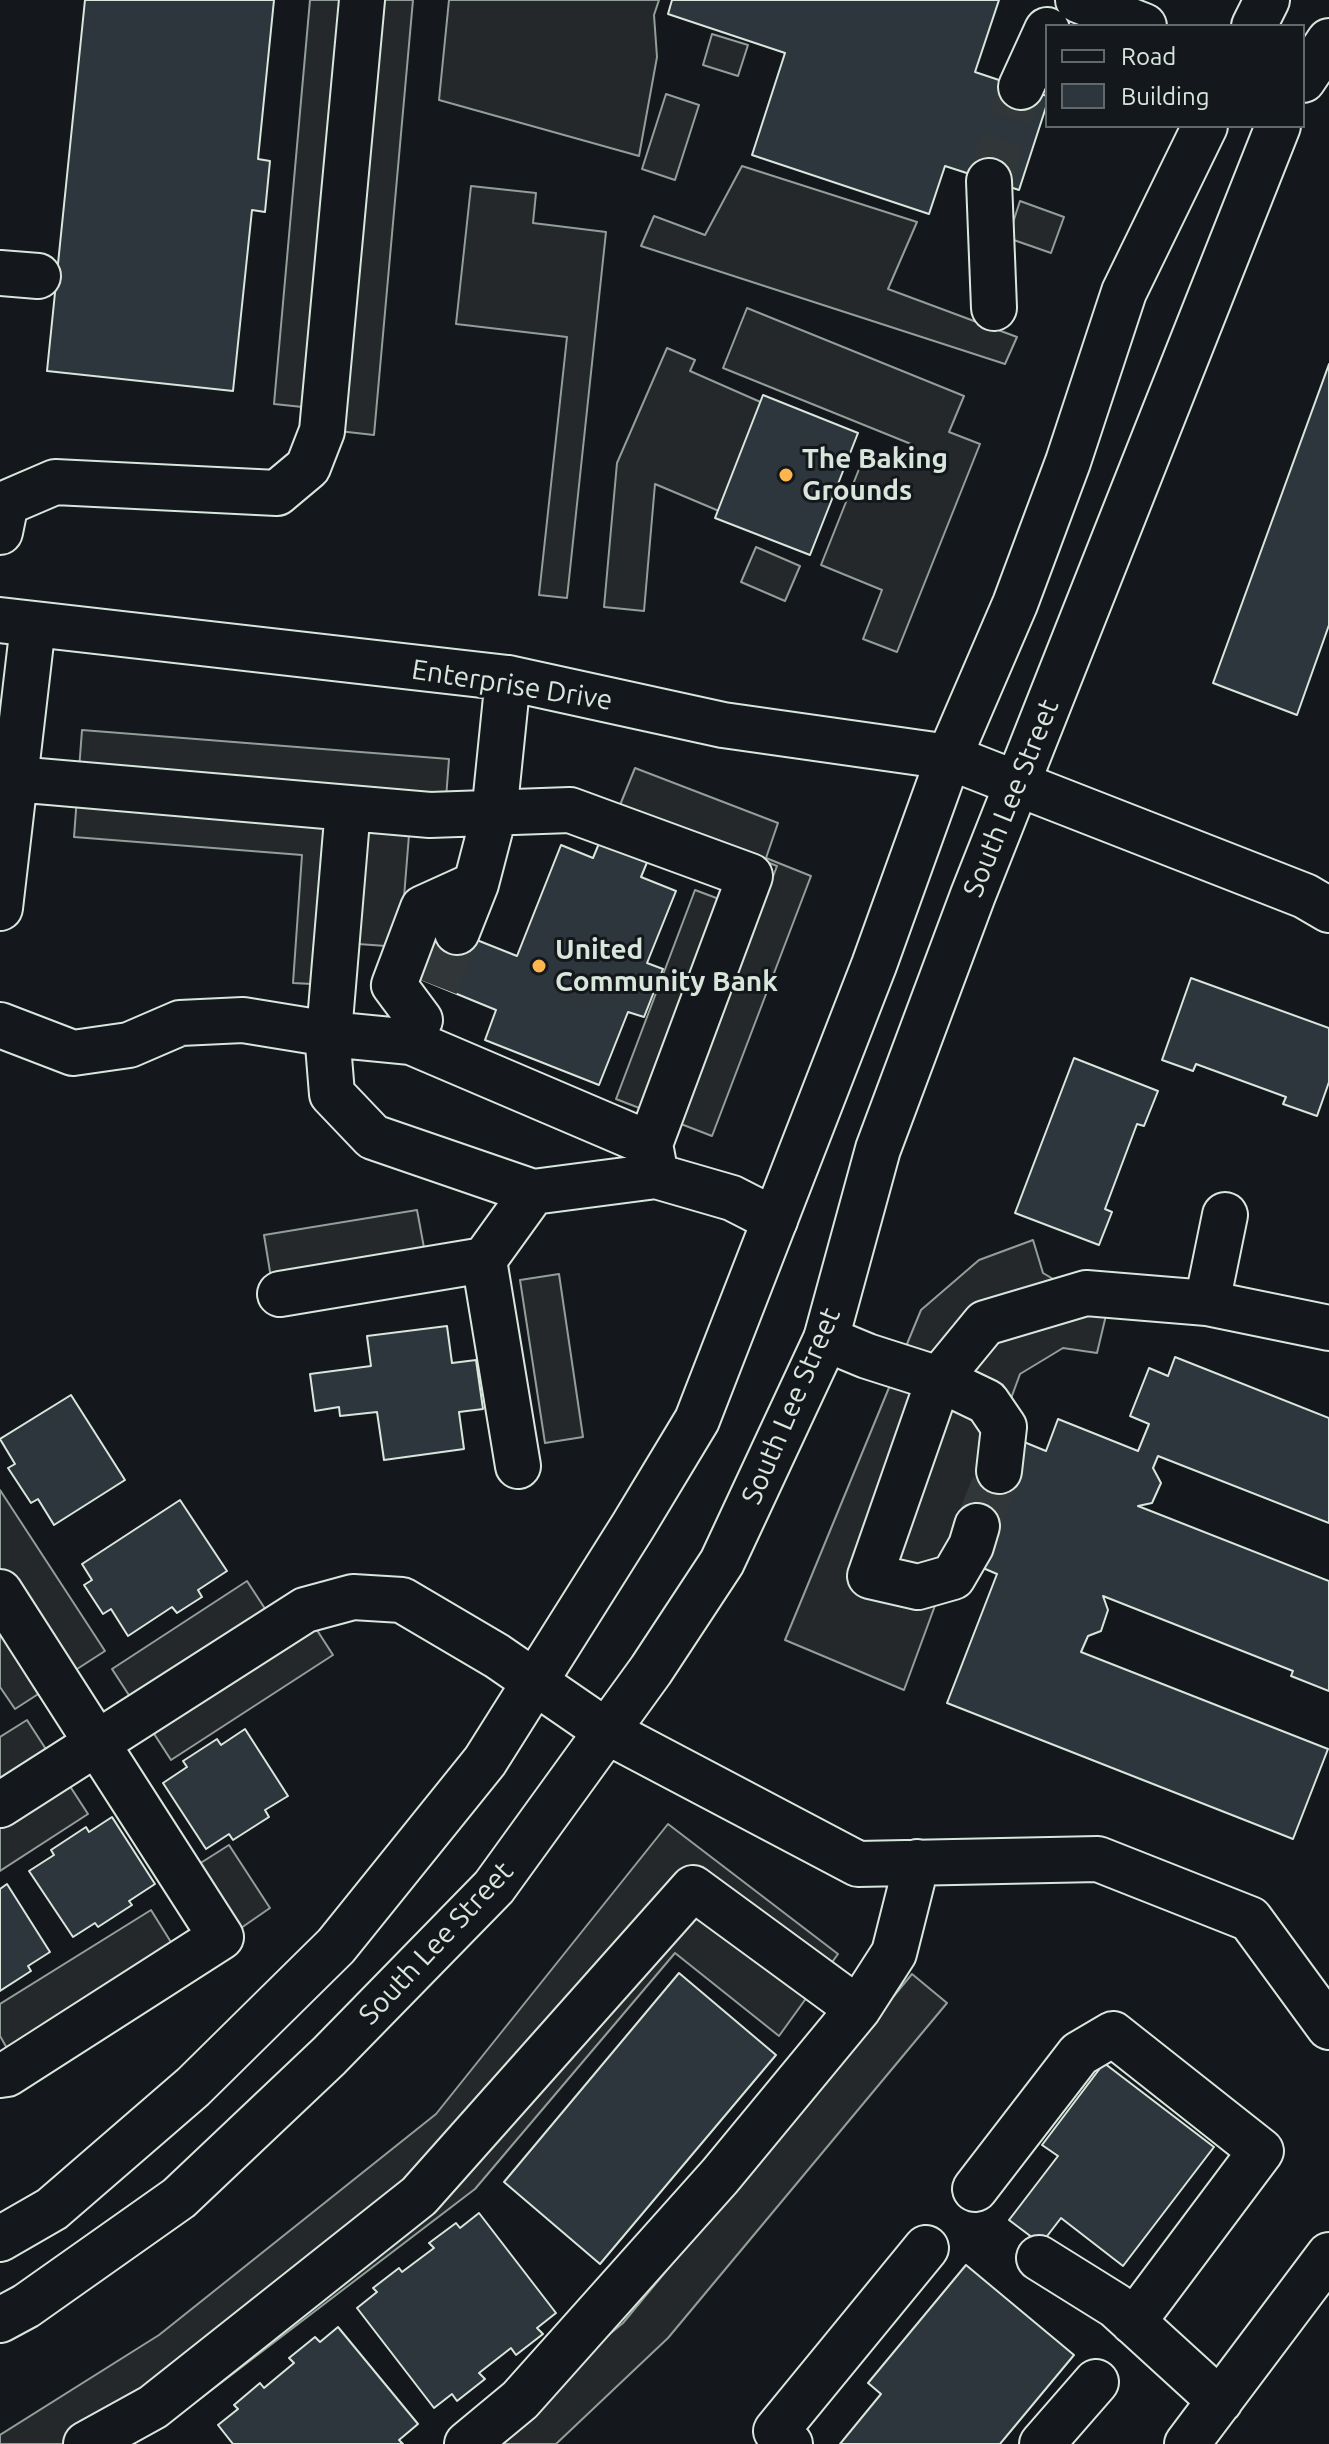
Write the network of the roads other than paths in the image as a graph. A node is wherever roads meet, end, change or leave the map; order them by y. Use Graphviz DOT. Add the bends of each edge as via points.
graph roads {
  1 [pos="362,0"];
  2 [pos="1061,0"];
  3 [pos="1078,0"];
  4 [pos="1267,0"];
  5 [pos="1050,24"];
  6 [pos="1139,24"];
  7 [pos="1255,24"];
  8 [pos="1045,35"];
  9 [pos="1329,41"];
  10 [pos="1305,77"];
  11 [pos="1021,87"];
  12 [pos="1204,128"];
  13 [pos="1277,128"];
  14 [pos="989,181"];
  15 [pos="994,308"];
  16 [pos="2,512"];
  17 [pos="16,623"];
  18 [pos="508,678"];
  19 [pos="949,757"];
  20 [pos="15,779"];
  21 [pos="1016,785"];
  22 [pos="348,808"];
  23 [pos="494,815"];
  24 [pos="476,884"];
  25 [pos="0,908"];
  26 [pos="1329,910"];
  27 [pos="457,932"];
  28 [pos="422,1016"];
  29 [pos="0,1025"];
  30 [pos="329,1034"];
  31 [pos="653,1160"];
  32 [pos="533,1192"];
  33 [pos="1225,1215"];
  34 [pos="775,1220"];
  35 [pos="484,1260"];
  36 [pos="280,1294"];
  37 [pos="1207,1303"];
  38 [pos="1329,1328"];
  39 [pos="826,1339"];
  40 [pos="939,1379"];
  41 [pos="518,1466"];
  42 [pos="999,1471"];
  43 [pos="977,1526"];
  44 [pos="0,1592"];
  45 [pos="535,1682"];
  46 [pos="606,1731"];
  47 [pos="97,1743"];
  48 [pos="0,1805"];
  49 [pos="917,1862"];
  50 [pos="858,2009"];
  51 [pos="1329,2027"];
  52 [pos="0,2075"];
  53 [pos="975,2189"];
  54 [pos="0,2239"];
  55 [pos="926,2248"];
  56 [pos="1039,2258"];
  57 [pos="1327,2260"];
  58 [pos="0,2320"];
  59 [pos="1133,2322"];
  60 [pos="1096,2382"];
  61 [pos="1220,2401"];
  62 [pos="86,2444"];
  63 [pos="467,2444"];
  64 [pos="790,2444"];
  65 [pos="1042,2444"];
  66 [pos="1187,2444"];
  1 -- 16 [label="main road" via="322,431 308,467 277,493 55,482"];
  2 -- 5 [label="main road"];
  3 -- 6 [label="main road"];
  4 -- 7 [label="main road"];
  8 -- 11 [label="main road"];
  9 -- 10 [label="main road"];
  12 -- 19 [label="main road" via="1124,292 1015,604"];
  13 -- 21 [label="main road, South Lee Street"];
  14 -- 15 [label="main road"];
  17 -- 18 [label="main road, Enterprise Drive"];
  17 -- 20 [label="main road"];
  18 -- 19 [label="main road, Enterprise Drive" via="723,725"];
  18 -- 23 [label="main road"];
  19 -- 21 [label="main road, Enterprise Drive"];
  19 -- 34 [label="main road"];
  20 -- 22 [label="main road"];
  20 -- 25 [label="main road"];
  21 -- 26 [label="main road, Enterprise Drive" via="1305,896"];
  21 -- 39 [label="main road, South Lee Street" via="878,1149"];
  22 -- 23 [label="main road"];
  22 -- 30 [label="main road"];
  23 -- 24 [label="main road"];
  23 -- 31 [label="main road" via="570,810 750,876"];
  24 -- 27 [label="main road"];
  24 -- 28 [label="main road" via="423,908 394,985"];
  28 -- 30 [label="main road"];
  28 -- 31 [label="main road"];
  29 -- 30 [label="main road" via="73,1053 129,1045 180,1023 243,1020"];
  30 -- 32 [label="main road" via="332,1094 373,1137"];
  31 -- 32 [label="main road"];
  31 -- 34 [label="main road"];
  32 -- 35 [label="main road"];
  33 -- 37 [label="main road"];
  34 -- 45 [label="main road" via="697,1420"];
  35 -- 36 [label="main road"];
  35 -- 41 [label="main road"];
  37 -- 38 [label="main road"];
  37 -- 40 [label="main road" via="1086,1293 985,1323"];
  39 -- 40 [label="main road"];
  39 -- 46 [label="main road, South Lee Street" via="722,1562"];
  40 -- 42 [label="main road" via="987,1402 1004,1427"];
  40 -- 43 [label="main road" via="870,1576 918,1587 953,1577"];
  44 -- 47 [label="main road"];
  45 -- 46 [label="main road"];
  45 -- 47 [label="main road" via="402,1600 353,1597 305,1610"];
  45 -- 54 [label="main road" via="485,1761 336,1946 193,2087 52,2209"];
  46 -- 49 [label="main road" via="858,1864"];
  46 -- 58 [label="main road, South Lee Street" via="494,1887 329,2056 179,2198"];
  47 -- 48 [label="main road"];
  47 -- 52 [label="main road" via="221,1937"];
  49 -- 50 [label="main road" via="894,1953"];
  49 -- 51 [label="main road" via="1098,1859 1250,1919"];
  50 -- 62 [label="main road" via="693,1888 419,2196 153,2407"];
  50 -- 63 [label="main road" via="720,2176 520,2400"];
  53 -- 59 [label="main road" via="1079,2054 1113,2034 1261,2151"];
  55 -- 64 [label="main road" via="776,2431"];
  56 -- 59 [label="main road"];
  57 -- 61 [label="main road"];
  59 -- 61 [label="main road"];
  60 -- 65 [label="main road"];
  61 -- 66 [label="main road"];
}
